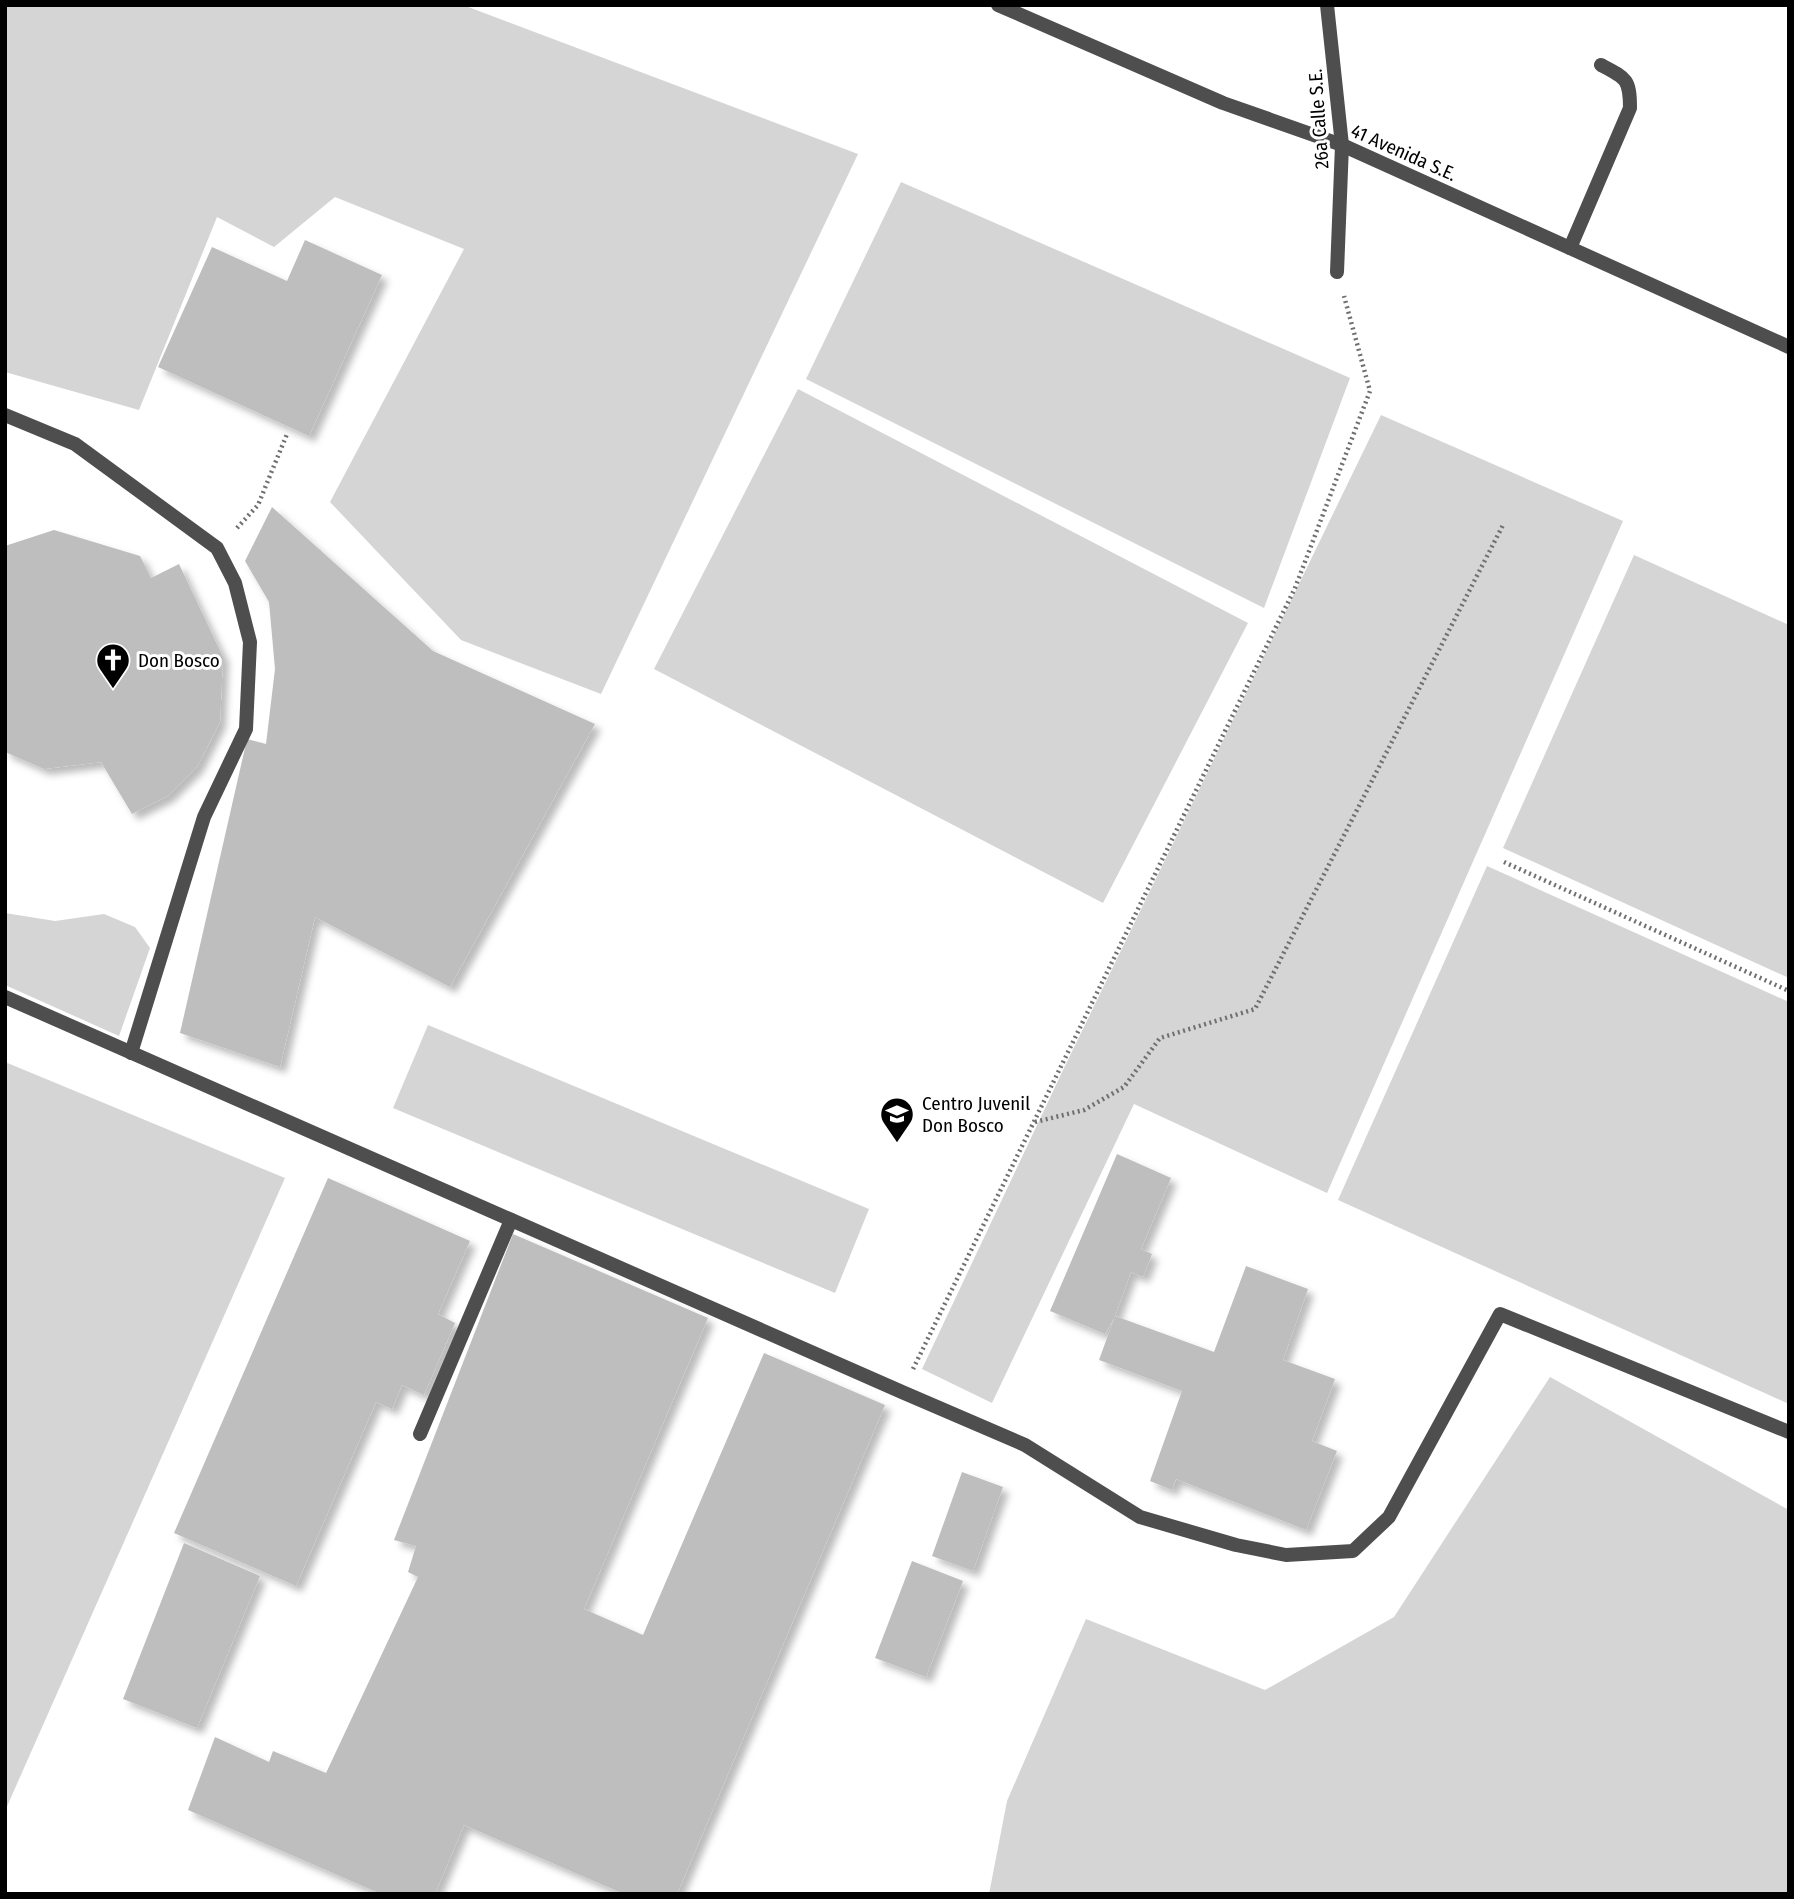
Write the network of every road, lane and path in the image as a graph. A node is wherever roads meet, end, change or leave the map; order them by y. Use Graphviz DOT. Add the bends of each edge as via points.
graph roads {
  1 [pos="998,5"];
  2 [pos="1327,5"];
  3 [pos="1601,65"];
  4 [pos="1342,145"];
  5 [pos="1570,248"];
  6 [pos="1337,272"];
  7 [pos="1789,347"];
  8 [pos="5,415"];
  9 [pos="287,434"];
  10 [pos="1503,525"];
  11 [pos="217,548"];
  12 [pos="1504,862"];
  13 [pos="1789,991"];
  14 [pos="5,997"];
  15 [pos="131,1053"];
  16 [pos="1034,1122"];
  17 [pos="511,1220"];
  18 [pos="902,1392"];
  19 [pos="1789,1432"];
  20 [pos="420,1434"];
  1 -- 4 [label="street, 41 Avenida S.E." via="1223,103"];
  2 -- 4 [label="street, 26a Calle S.E."];
  3 -- 5 [label="street" via="1623,76 1630,90 1630,108"];
  4 -- 5 [label="street, 41 Avenida S.E."];
  4 -- 6 [label="street, 26a Calle S.E."];
  5 -- 7 [label="street, 41 Avenida S.E."];
  6 -- 16 [label="path" via="1370,391 1295,587"];
  8 -- 11 [label="street" via="75,444"];
  9 -- 11 [label="path" via="258,505"];
  10 -- 16 [label="path" via="1255,1009 1160,1038 1124,1087 1084,1110"];
  11 -- 15 [label="street" via="234,583 250,642 246,729 204,817"];
  12 -- 13 [label="path"];
  14 -- 15 [label="street"];
  15 -- 17 [label="street"];
  16 -- 18 [label="path"];
  17 -- 18 [label="street"];
  17 -- 20 [label="street"];
  18 -- 19 [label="street" via="1025,1445 1140,1517 1286,1555 1353,1551 1389,1517 1500,1314"];
}
